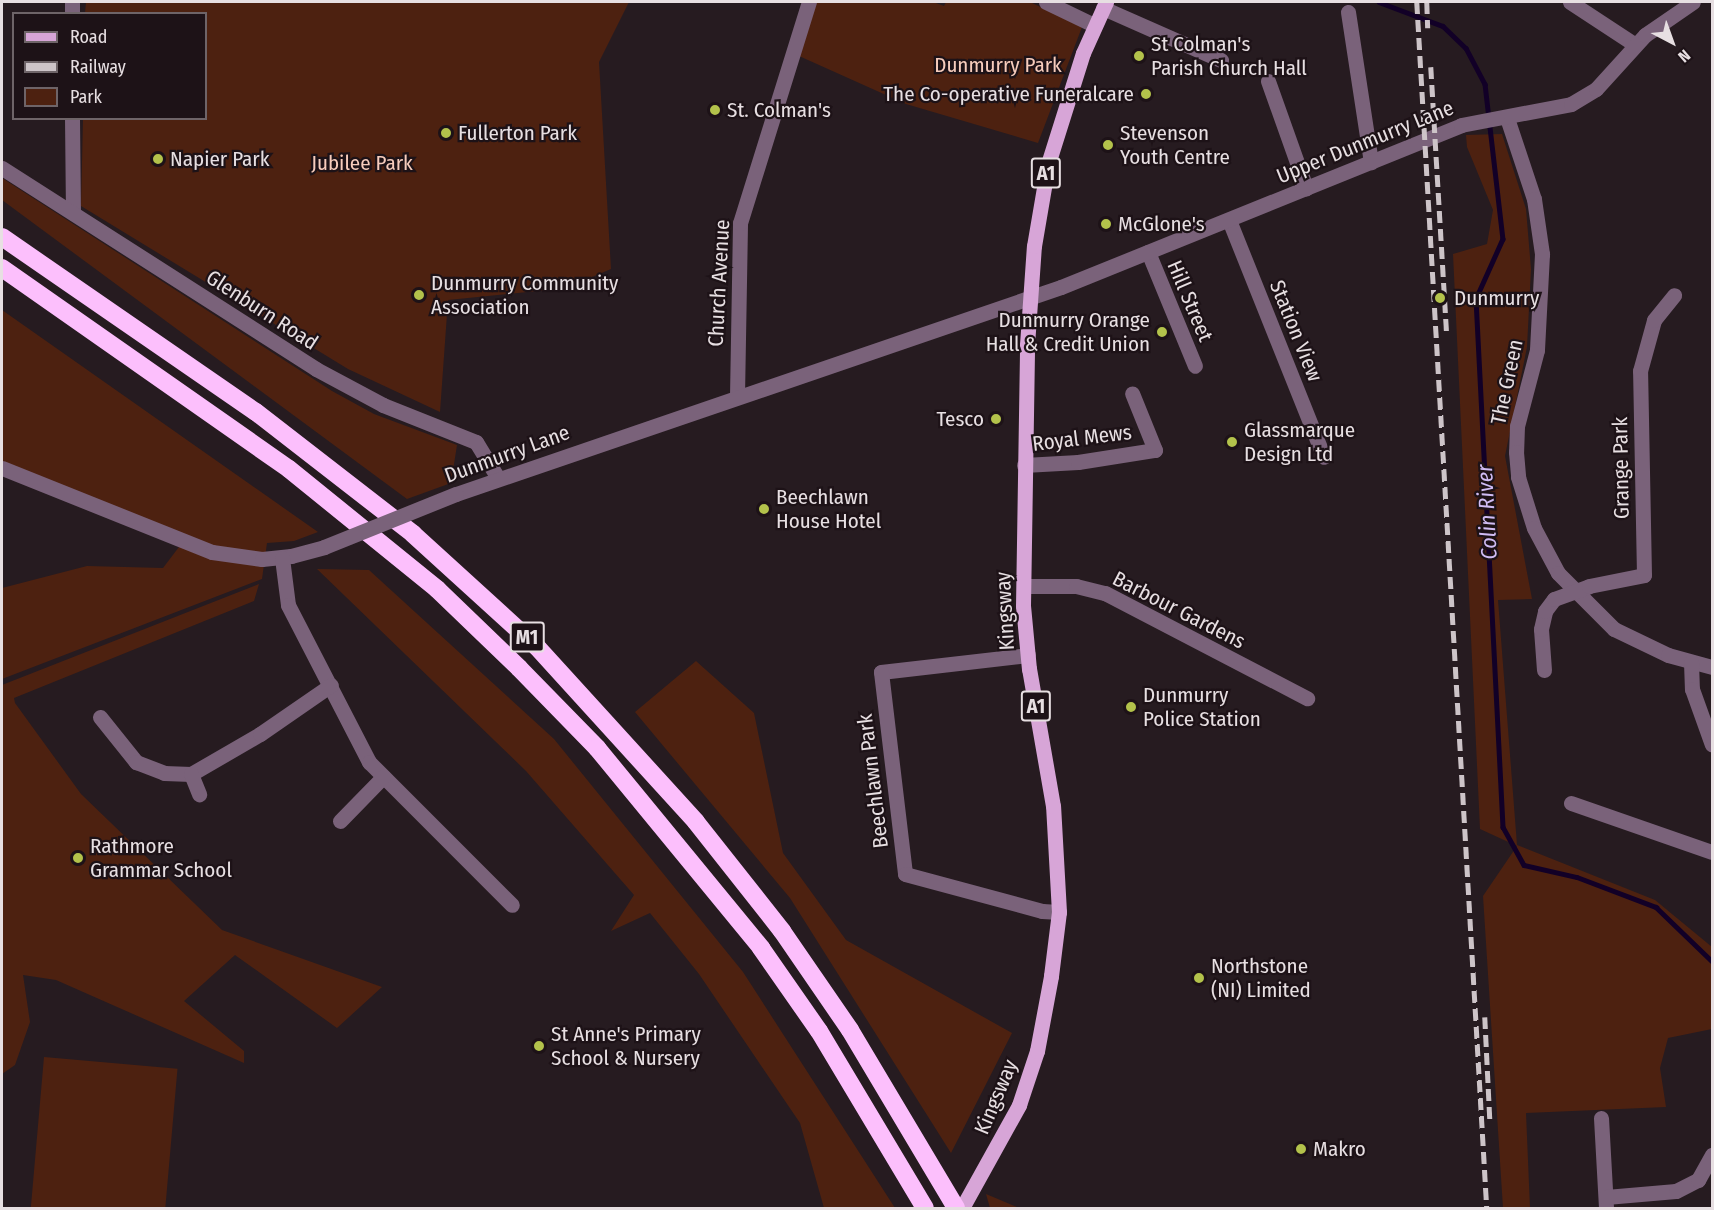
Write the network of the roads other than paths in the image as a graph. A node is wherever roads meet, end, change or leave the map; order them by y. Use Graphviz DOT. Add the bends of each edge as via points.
graph roads {
  1 [pos="809,2"];
  2 [pos="1046,2"];
  3 [pos="1570,2"];
  4 [pos="1694,2"];
  5 [pos="1104,5"];
  6 [pos="1348,12"];
  7 [pos="1094,25"];
  8 [pos="1634,44"];
  9 [pos="1221,60"];
  10 [pos="1268,81"];
  11 [pos="1504,118"];
  12 [pos="72,120"];
  13 [pos="1371,162"];
  14 [pos="2,168"];
  15 [pos="1306,188"];
  16 [pos="73,213"];
  17 [pos="1229,220"];
  18 [pos="2,237"];
  19 [pos="1148,252"];
  20 [pos="2,268"];
  21 [pos="1674,296"];
  22 [pos="1029,298"];
  23 [pos="1195,366"];
  24 [pos="1132,393"];
  25 [pos="737,396"];
  26 [pos="1324,458"];
  27 [pos="1024,465"];
  28 [pos="2,468"];
  29 [pos="498,478"];
  30 [pos="282,558"];
  31 [pos="1024,586"];
  32 [pos="1572,591"];
  33 [pos="1028,655"];
  34 [pos="1691,662"];
  35 [pos="1713,667"];
  36 [pos="1544,670"];
  37 [pos="331,685"];
  38 [pos="1307,698"];
  39 [pos="100,717"];
  40 [pos="1713,745"];
  41 [pos="191,774"];
  42 [pos="383,777"];
  43 [pos="198,794"];
  44 [pos="1571,803"];
  45 [pos="340,821"];
  46 [pos="1713,852"];
  47 [pos="512,905"];
  48 [pos="1059,912"];
  49 [pos="1601,1118"];
  50 [pos="1713,1155"];
  51 [pos="1606,1203"];
  52 [pos="925,1209"];
  53 [pos="956,1209"];
  54 [pos="962,1209"];
  1 -- 25 [label="street, Church Avenue" via="740,223"];
  2 -- 7 [label="street"];
  3 -- 8 [label="street"];
  4 -- 8 [label="street, Upper Dunmurry Lane"];
  5 -- 7 [label="main road, Kingsway / A1"];
  5 -- 9 [label="street"];
  6 -- 13 [label="street"];
  7 -- 22 [label="main road, Kingsway / A1" via="1047,164"];
  8 -- 11 [label="street, Upper Dunmurry Lane" via="1582,99 1544,112"];
  10 -- 15 [label="street"];
  11 -- 13 [label="street, Upper Dunmurry Lane" via="1472,123"];
  11 -- 32 [label="street, The Green" via="1534,199 1542,254 1537,350 1517,426 1518,477 1534,528"];
  12 -- 16 [label="street"];
  13 -- 15 [label="street, Upper Dunmurry Lane"];
  14 -- 16 [label="street, Glenburn Road"];
  15 -- 17 [label="street, Upper Dunmurry Lane"];
  16 -- 29 [label="street, Glenburn Road" via="340,383 476,442"];
  17 -- 19 [label="street, Upper Dunmurry Lane"];
  17 -- 26 [label="street, Station View"];
  18 -- 53 [label="highway, M1" via="256,412 413,534 537,646 696,822 775,922 850,1030"];
  19 -- 22 [label="street, Upper Dunmurry Lane"];
  19 -- 23 [label="street, Hill Street"];
  20 -- 52 [label="highway, M1" via="289,469 437,589 519,668 597,748 761,948 819,1031"];
  21 -- 32 [label="street, Grange Park" via="1654,320 1640,370 1644,574"];
  22 -- 25 [label="street, Dunmurry Lane"];
  22 -- 27 [label="main road, Kingsway / A1"];
  24 -- 27 [label="street, Royal Mews" via="1155,450 1077,462"];
  25 -- 29 [label="street, Dunmurry Lane"];
  27 -- 31 [label="main road, Kingsway / A1"];
  28 -- 30 [label="street, Dunmurry Lane" via="183,543 242,557"];
  29 -- 30 [label="street, Dunmurry Lane, bridge" via="324,547"];
  30 -- 37 [label="street" via="288,605"];
  31 -- 33 [label="main road, Kingsway / A1"];
  31 -- 38 [label="street, Barbour Gardens" via="1076,586 1106,593 1190,641"];
  32 -- 34 [label="street, The Green" via="1634,641"];
  32 -- 36 [label="street" via="1554,599 1542,619"];
  33 -- 48 [label="main road, Kingsway / A1" via="1053,806"];
  33 -- 48 [label="street, Beechlawn Park" via="881,672 905,874 1042,912"];
  34 -- 35 [label="street, The Green"];
  34 -- 40 [label="street" via="1692,689"];
  37 -- 41 [label="street" via="260,734"];
  37 -- 42 [label="street" via="369,762"];
  39 -- 41 [label="street" via="136,762 164,773"];
  41 -- 43 [label="street"];
  42 -- 45 [label="street"];
  42 -- 47 [label="street"];
  44 -- 46 [label="street"];
  48 -- 54 [label="main road, Kingsway / A1" via="1047,1005 1030,1075 999,1145"];
  49 -- 51 [label="street"];
  50 -- 51 [label="street" via="1698,1180 1676,1191"];
}
